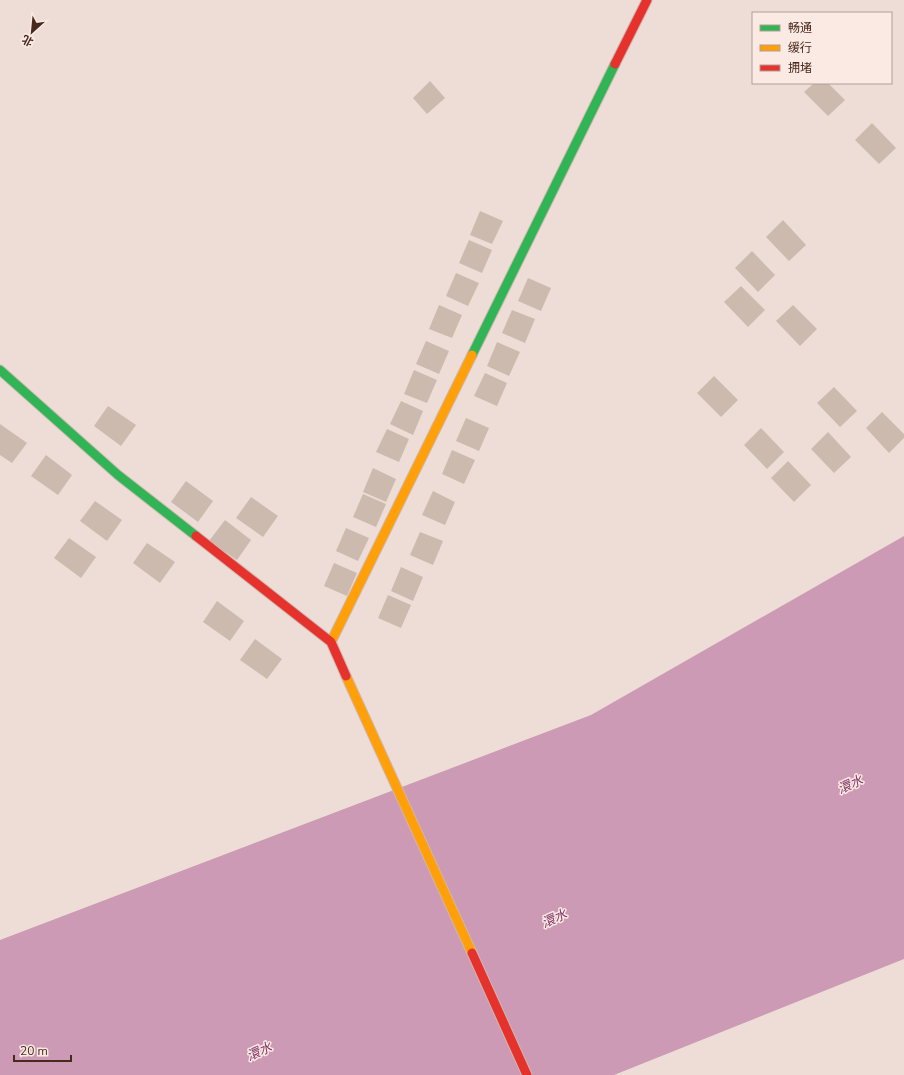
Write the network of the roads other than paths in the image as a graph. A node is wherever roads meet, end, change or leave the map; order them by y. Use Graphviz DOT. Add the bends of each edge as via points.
graph roads {
  1 [pos="647,0"];
  2 [pos="0,370"];
  3 [pos="331,642"];
  4 [pos="526,1075"];
  1 -- 3 [label="street"];
  2 -- 3 [label="street" via="118,475"];
  3 -- 4 [label="street"];
}
